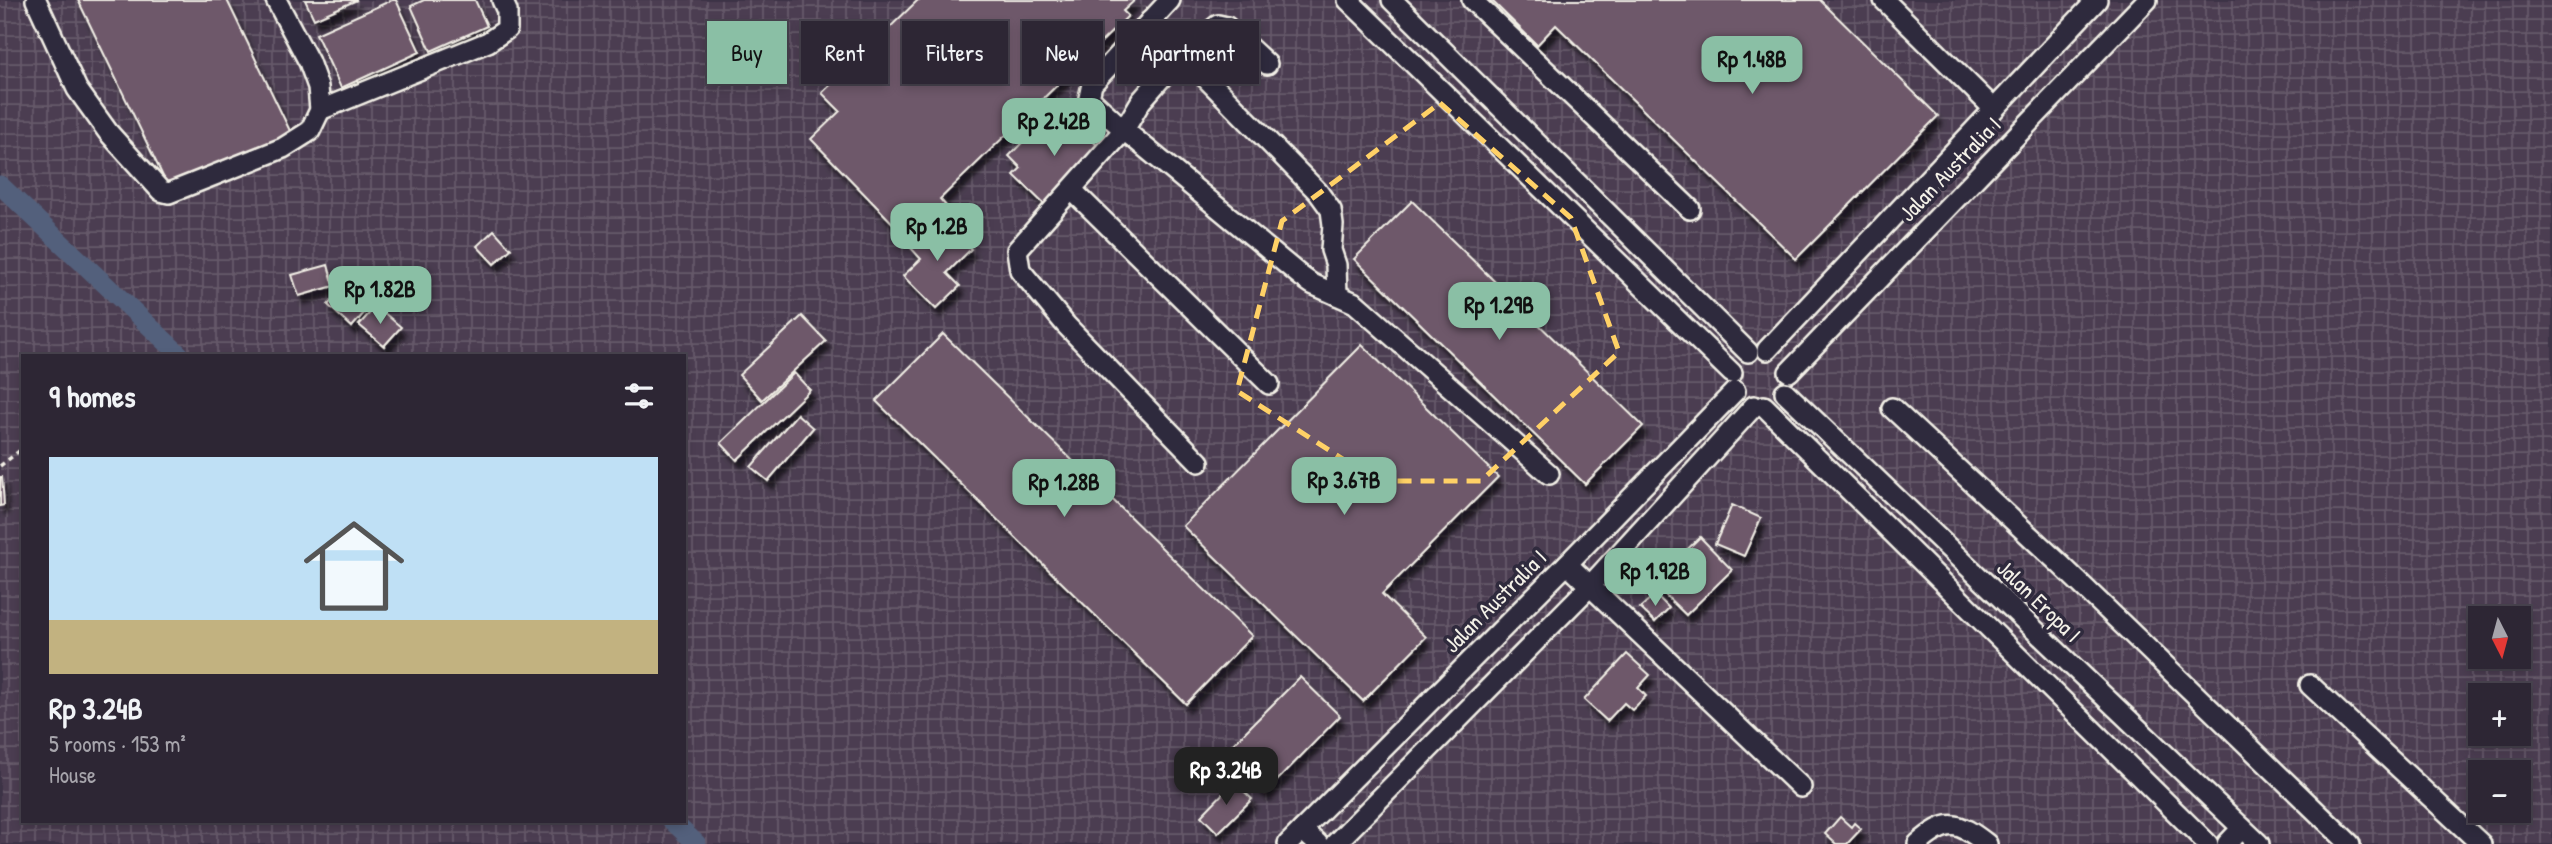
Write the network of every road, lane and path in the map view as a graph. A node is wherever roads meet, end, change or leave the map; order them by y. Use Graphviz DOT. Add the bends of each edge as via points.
graph roads {
  1 [pos="36,0"];
  2 [pos="276,0"];
  3 [pos="502,0"];
  4 [pos="1170,0"];
  5 [pos="1348,0"];
  6 [pos="1392,0"];
  7 [pos="1472,0"];
  8 [pos="1884,0"];
  9 [pos="2097,0"];
  10 [pos="2147,0"];
  11 [pos="1150,21"];
  12 [pos="1117,57"];
  13 [pos="1259,57"];
  14 [pos="1267,64"];
  15 [pos="1156,84"];
  16 [pos="1212,84"];
  17 [pos="1993,108"];
  18 [pos="320,110"];
  19 [pos="1124,130"];
  20 [pos="1072,190"];
  21 [pos="1690,209"];
  22 [pos="1337,295"];
  23 [pos="1758,351"];
  24 [pos="1789,372"];
  25 [pos="1733,382"];
  26 [pos="1269,384"];
  27 [pos="1785,393"];
  28 [pos="1759,406"];
  29 [pos="1892,408"];
  30 [pos="21,450"];
  31 [pos="1199,462"];
  32 [pos="0,466"];
  33 [pos="1549,474"];
  34 [pos="1567,564"];
  35 [pos="1589,587"];
  36 [pos="2310,685"];
  37 [pos="1801,787"];
  38 [pos="2242,828"];
  39 [pos="1295,837"];
  40 [pos="1318,844"];
  41 [pos="1335,844"];
  42 [pos="1918,844"];
  43 [pos="1987,844"];
  44 [pos="2208,844"];
  45 [pos="2227,844"];
  46 [pos="2259,844"];
  47 [pos="2350,844"];
  48 [pos="2481,844"];
  1 -- 18 [label="lane" via="78,89 108,132 161,191 175,192 284,148 310,131"];
  2 -- 18 [label="lane" via="309,62"];
  3 -- 18 [label="lane" via="508,11 508,29"];
  4 -- 11 [label="lane"];
  5 -- 25 [label="lane"];
  6 -- 23 [label="lane"];
  7 -- 21 [label="lane"];
  8 -- 17 [label="lane"];
  9 -- 17 [label="lane, Jalan Australia I"];
  10 -- 24 [label="lane, Jalan Australia I"];
  12 -- 19 [label="lane" via="1089,91 1090,98"];
  13 -- 14 [label="lane"];
  15 -- 19 [label="lane"];
  16 -- 22 [label="lane" via="1331,210"];
  17 -- 23 [label="lane, Jalan Australia I"];
  19 -- 20 [label="lane"];
  19 -- 22 [label="lane" via="1302,277"];
  20 -- 26 [label="lane"];
  20 -- 31 [label="lane" via="1017,250 1020,271"];
  22 -- 33 [label="lane" via="1355,303"];
  23 -- 24 [label="lane" via="1781,358"];
  23 -- 25 [label="lane, Jalan Australia I" via="1737,360"];
  24 -- 27 [label="lane"];
  25 -- 28 [label="lane" via="1743,400"];
  25 -- 34 [label="lane, Jalan Australia I"];
  27 -- 28 [label="lane" via="1776,402"];
  27 -- 38 [label="lane, Jalan Eropa I"];
  28 -- 35 [label="lane"];
  28 -- 44 [label="lane"];
  29 -- 47 [label="lane" via="2062,565"];
  30 -- 32 [label="path"];
  34 -- 35 [label="lane"];
  34 -- 39 [label="lane, Jalan Australia I"];
  35 -- 37 [label="lane"];
  35 -- 41 [label="lane"];
  36 -- 48 [label="lane"];
  38 -- 45 [label="lane"];
  38 -- 46 [label="lane, Jalan Eropa I"];
  39 -- 40 [label="lane"];
  42 -- 43 [label="lane" via="1936,829 1951,825 1967,828"];
}
